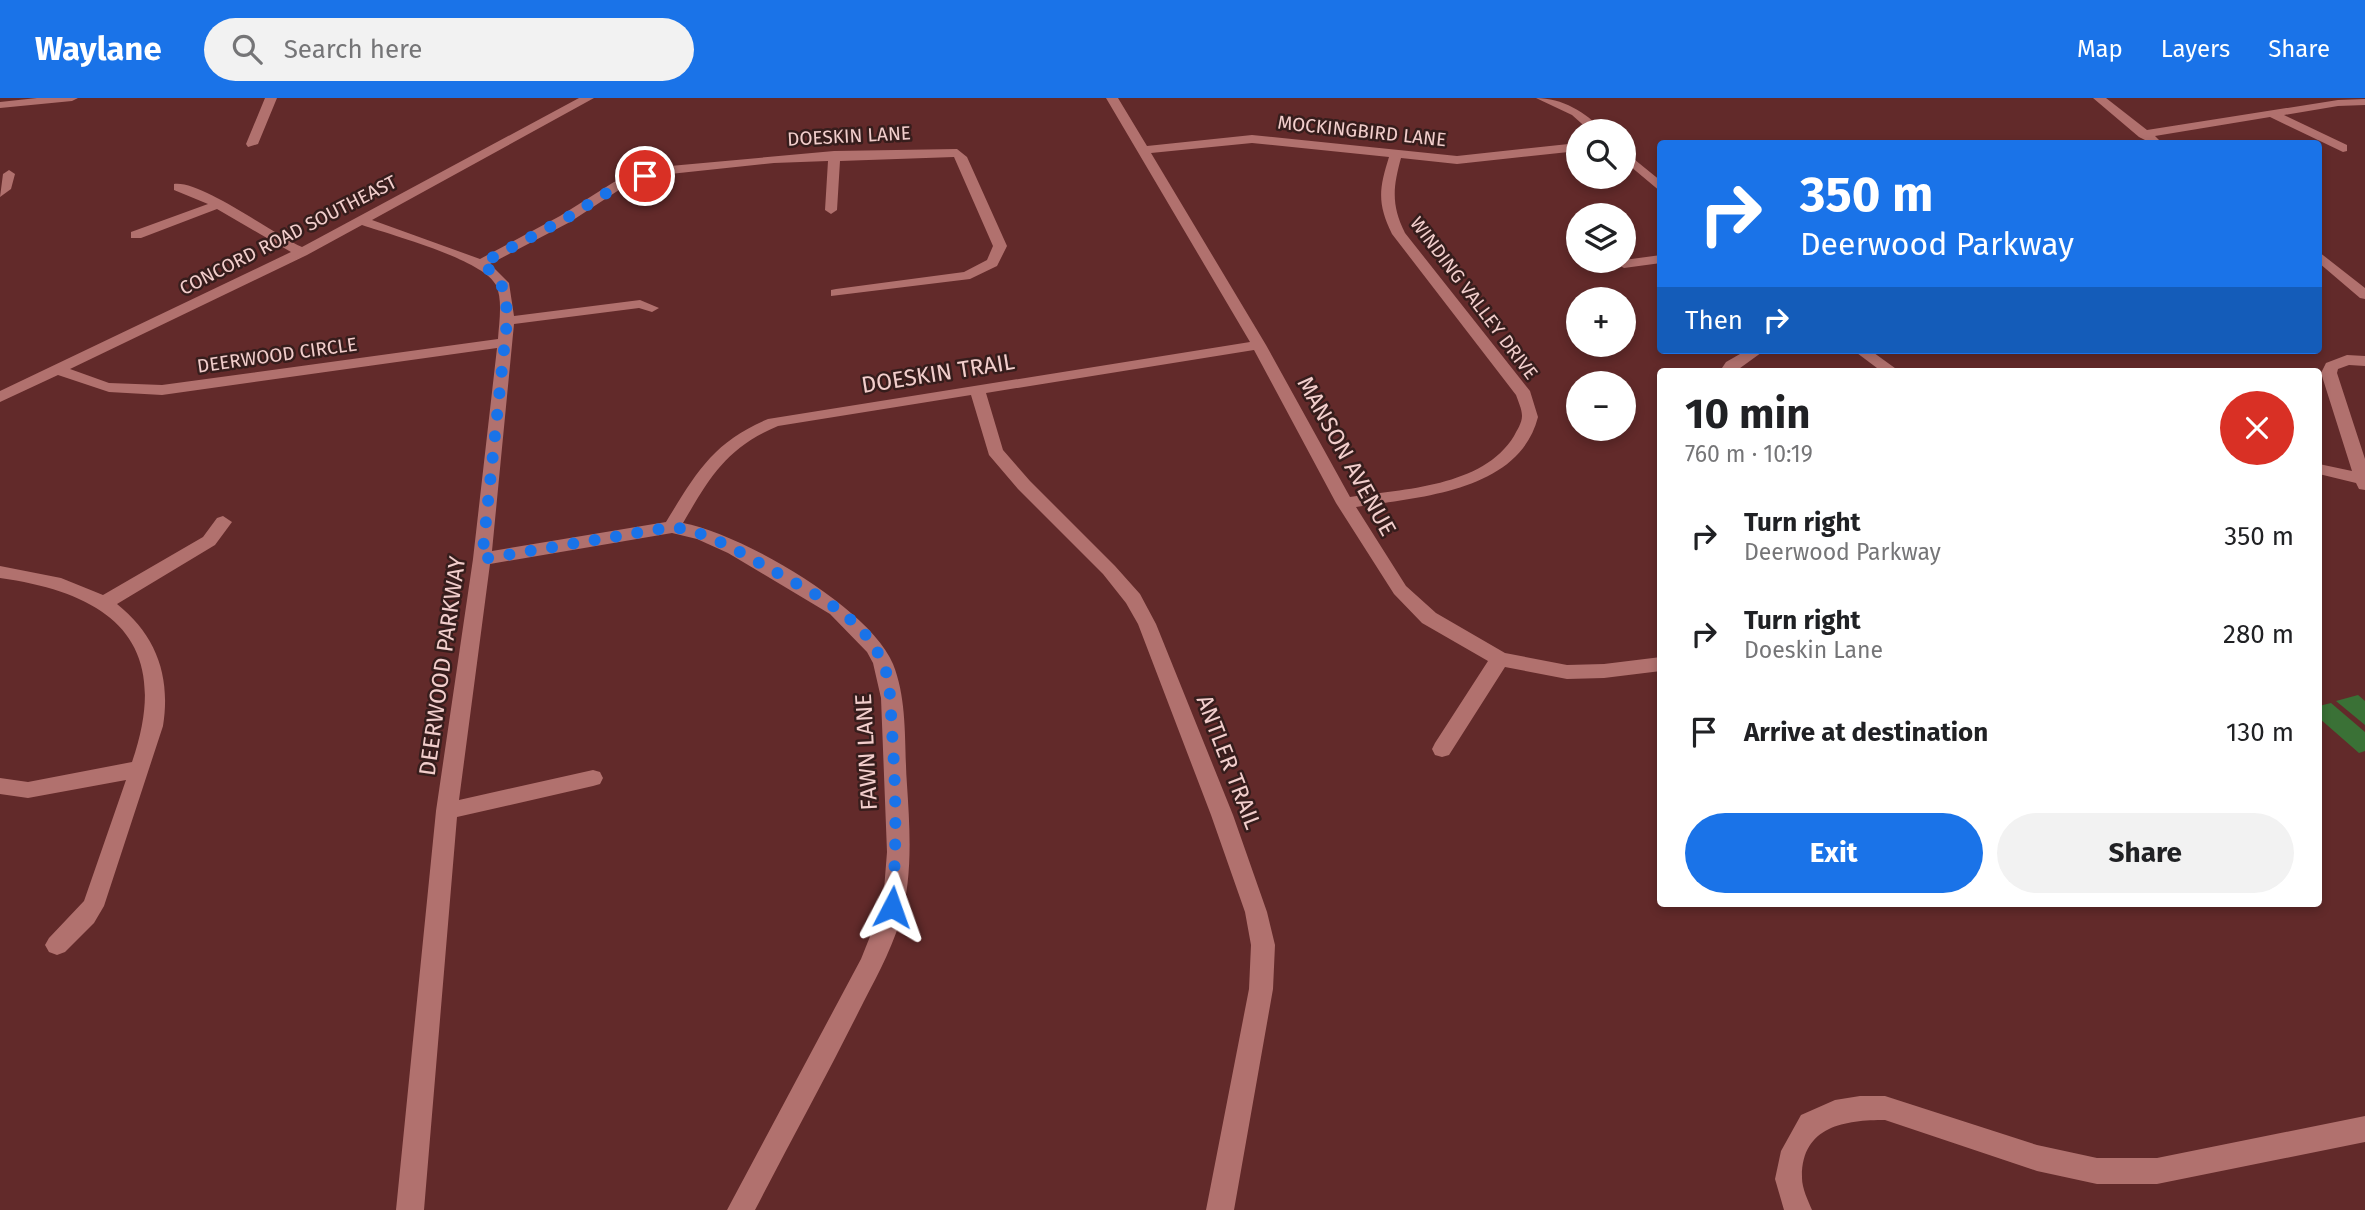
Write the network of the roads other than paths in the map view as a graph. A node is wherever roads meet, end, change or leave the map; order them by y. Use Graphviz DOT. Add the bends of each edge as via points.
graph roads {
  1 [pos="72,98"];
  2 [pos="271,98"];
  3 [pos="588,98"];
  4 [pos="1112,98"];
  5 [pos="1542,98"];
  6 [pos="2099,98"];
  7 [pos="2365,102"];
  8 [pos="0,105"];
  9 [pos="2273,114"];
  10 [pos="1583,119"];
  11 [pos="2143,134"];
  12 [pos="2152,140"];
  13 [pos="252,144"];
  14 [pos="1566,148"];
  15 [pos="2343,148"];
  16 [pos="1142,150"];
  17 [pos="834,155"];
  18 [pos="1396,155"];
  19 [pos="1636,166"];
  20 [pos="9,174"];
  21 [pos="1657,184"];
  22 [pos="178,187"];
  23 [pos="0,193"];
  24 [pos="217,205"];
  25 [pos="831,210"];
  26 [pos="363,221"];
  27 [pos="136,235"];
  28 [pos="302,252"];
  29 [pos="2322,258"];
  30 [pos="1657,260"];
  31 [pos="1636,262"];
  32 [pos="482,263"];
  33 [pos="2365,273"];
  34 [pos="2341,274"];
  35 [pos="836,293"];
  36 [pos="2365,295"];
  37 [pos="652,308"];
  38 [pos="507,321"];
  39 [pos="504,343"];
  40 [pos="1259,345"];
  41 [pos="1751,354"];
  42 [pos="1866,354"];
  43 [pos="2365,361"];
  44 [pos="1730,368"];
  45 [pos="1887,368"];
  46 [pos="59,370"];
  47 [pos="976,390"];
  48 [pos="0,397"];
  49 [pos="2322,470"];
  50 [pos="2364,482"];
  51 [pos="1345,503"];
  52 [pos="223,522"];
  53 [pos="672,527"];
  54 [pos="482,559"];
  55 [pos="0,572"];
  56 [pos="104,603"];
  57 [pos="1500,659"];
  58 [pos="1657,664"];
  59 [pos="1441,749"];
  60 [pos="139,769"];
  61 [pos="593,778"];
  62 [pos="0,786"];
  63 [pos="447,811"];
  64 [pos="57,945"];
  65 [pos="2365,1129"];
  66 [pos="410,1210"];
  67 [pos="741,1210"];
  68 [pos="1220,1210"];
  69 [pos="1798,1210"];
  1 -- 8 [label="street"];
  2 -- 13 [label="street"];
  3 -- 26 [label="street, CONCORD ROAD SOUTHEAST"];
  4 -- 16 [label="street, MANSON AVENUE"];
  5 -- 10 [label="street"];
  6 -- 11 [label="street"];
  7 -- 9 [label="street"];
  9 -- 11 [label="street"];
  9 -- 15 [label="street"];
  11 -- 12 [label="street"];
  14 -- 18 [label="street, MOCKINGBIRD LANE" via="1476,159"];
  16 -- 18 [label="street, MOCKINGBIRD LANE" via="1252,139"];
  16 -- 40 [label="street, MANSON AVENUE"];
  17 -- 25 [label="street"];
  17 -- 32 [label="street, DOESKIN LANE" via="645,176 618,186"];
  17 -- 35 [label="street, DOESKIN LANE" via="957,153 1000,246 998,256 984,271"];
  18 -- 51 [label="street, WINDING VALLEY DRIVE" via="1384,194 1390,216 1524,394 1530,417 1522,441 1476,476"];
  19 -- 21 [label="street"];
  20 -- 23 [label="street"];
  22 -- 24 [label="street"];
  24 -- 27 [label="street"];
  24 -- 28 [label="street" via="272,240"];
  26 -- 28 [label="street, CONCORD ROAD SOUTHEAST"];
  26 -- 32 [label="street"];
  28 -- 46 [label="street, CONCORD ROAD SOUTHEAST"];
  29 -- 34 [label="street"];
  30 -- 31 [label="street"];
  32 -- 38 [label="street, DEERWOOD PARKWAY" via="501,280"];
  33 -- 34 [label="street"];
  34 -- 36 [label="street"];
  37 -- 38 [label="street" via="640,304"];
  38 -- 39 [label="street, DEERWOOD PARKWAY"];
  39 -- 46 [label="street, DEERWOOD CIRCLE" via="162,390 124,392"];
  39 -- 54 [label="street, DEERWOOD PARKWAY"];
  40 -- 47 [label="street, DOESKIN TRAIL"];
  40 -- 51 [label="street, MANSON AVENUE"];
  41 -- 44 [label="street"];
  42 -- 45 [label="street"];
  43 -- 50 [label="street" via="2338,362 2329,373"];
  46 -- 48 [label="street, CONCORD ROAD SOUTHEAST"];
  47 -- 53 [label="street, DOESKIN TRAIL" via="784,420 755,429 720,452"];
  47 -- 68 [label="street, ANTLER TRAIL" via="995,451 1109,570 1133,598 1147,624 1256,912 1263,945 1261,989"];
  49 -- 50 [label="street"];
  51 -- 57 [label="street, MANSON AVENUE" via="1400,590 1429,618"];
  52 -- 56 [label="street" via="209,541"];
  53 -- 54 [label="street, FAWN LANE"];
  53 -- 67 [label="street, FAWN LANE" via="717,541 825,600 878,652 889,681 898,837 892,907 877,950 836,1034"];
  54 -- 63 [label="street, DEERWOOD PARKWAY"];
  55 -- 56 [label="street" via="49,580"];
  56 -- 60 [label="street" via="139,636 155,679 154,719"];
  57 -- 58 [label="street, MANSON AVENUE" via="1567,672"];
  57 -- 59 [label="street"];
  60 -- 62 [label="street" via="28,790"];
  60 -- 64 [label="street" via="92,907"];
  61 -- 63 [label="street"];
  63 -- 66 [label="street, DEERWOOD PARKWAY"];
  65 -- 69 [label="street" via="2157,1171 2097,1171 2037,1157 1885,1108 1860,1108 1835,1112 1810,1124 1794,1151 1788,1179"];
}
